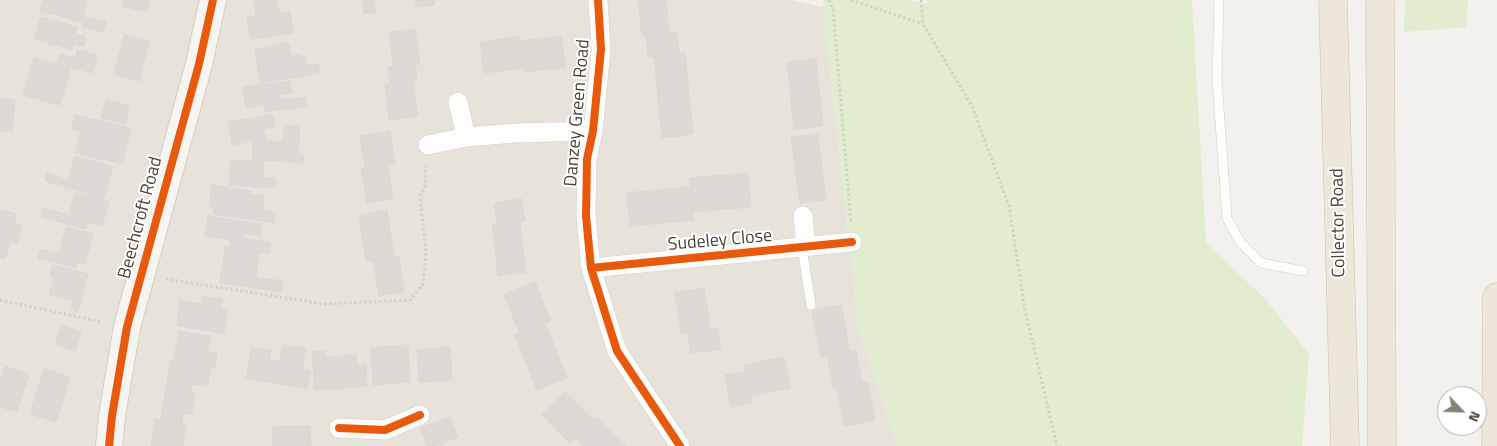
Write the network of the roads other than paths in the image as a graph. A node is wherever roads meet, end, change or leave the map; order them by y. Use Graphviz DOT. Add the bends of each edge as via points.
graph roads {
  1 [pos="213,0"];
  2 [pos="598,0"];
  3 [pos="1219,0"];
  4 [pos="1333,0"];
  5 [pos="1380,0"];
  6 [pos="458,102"];
  7 [pos="593,131"];
  8 [pos="466,137"];
  9 [pos="428,145"];
  10 [pos="803,216"];
  11 [pos="852,242"];
  12 [pos="804,248"];
  13 [pos="591,268"];
  14 [pos="1303,271"];
  15 [pos="1497,297"];
  16 [pos="811,305"];
  17 [pos="420,415"];
  18 [pos="339,428"];
  19 [pos="386,438"];
  20 [pos="1382,445"];
  21 [pos="108,446"];
  22 [pos="680,446"];
  23 [pos="1345,446"];
  24 [pos="1496,446"];
  1 -- 21 [label="street, Beechcroft Road" via="199,64 127,327"];
  2 -- 7 [label="street, Danzey Green Road" via="602,49"];
  3 -- 14 [label="lane" via="1217,80 1227,218 1240,242 1262,263"];
  4 -- 23 [label="highway, Collector Road"];
  5 -- 20 [label="highway"];
  6 -- 8 [label="street"];
  7 -- 8 [label="street"];
  7 -- 13 [label="street, Danzey Green Road" via="587,158 586,216"];
  8 -- 9 [label="street"];
  10 -- 12 [label="street"];
  11 -- 12 [label="street, Sudeley Close"];
  12 -- 13 [label="street, Sudeley Close"];
  12 -- 16 [label="lane"];
  13 -- 22 [label="street, Danzey Green Road" via="617,351"];
  15 -- 24 [label="highway"];
  17 -- 19 [label="street"];
  18 -- 19 [label="street"];
}
